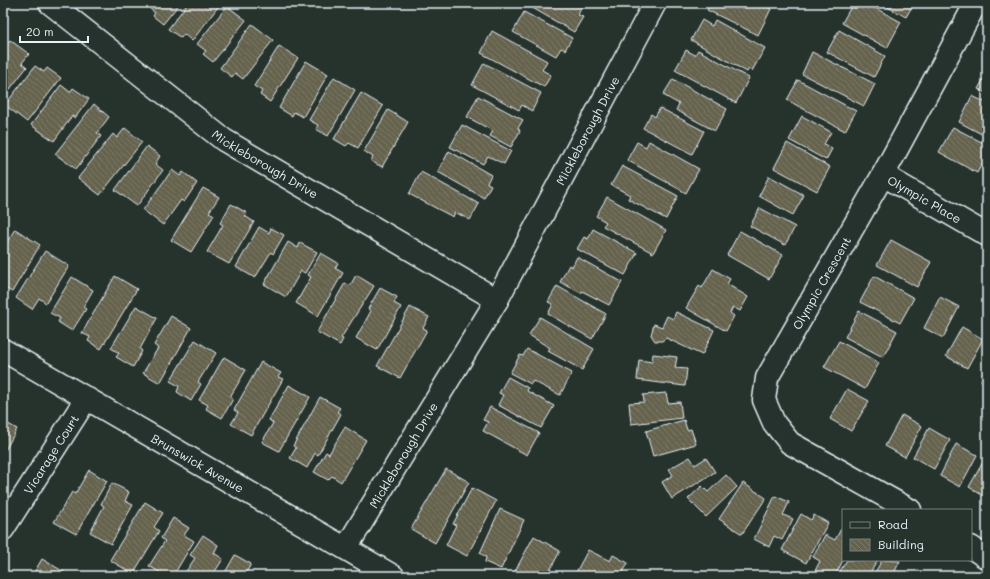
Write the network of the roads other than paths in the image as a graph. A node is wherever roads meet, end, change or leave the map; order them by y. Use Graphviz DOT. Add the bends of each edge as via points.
graph roads {
  1 [pos="50,3"];
  2 [pos="655,3"];
  3 [pos="976,3"];
  4 [pos="883,176"];
  5 [pos="987,235"];
  6 [pos="497,300"];
  7 [pos="3,350"];
  8 [pos="86,399"];
  9 [pos="908,509"];
  10 [pos="3,529"];
  11 [pos="346,548"];
  12 [pos="972,548"];
  13 [pos="987,558"];
  14 [pos="393,576"];
  1 -- 6 [label="street, Mickleborough Drive" via="224,140"];
  2 -- 6 [label="street, Mickleborough Drive"];
  3 -- 4 [label="street, Olympic Crescent"];
  4 -- 5 [label="street, Olympic Place"];
  4 -- 9 [label="street, Olympic Crescent" via="767,378 764,400 774,423 790,443"];
  6 -- 11 [label="street, Mickleborough Drive"];
  7 -- 8 [label="street, Brunswick Avenue"];
  8 -- 10 [label="street, Vicarage Court"];
  8 -- 11 [label="street, Brunswick Avenue"];
  11 -- 14 [label="street, Brunswick Avenue"];
  12 -- 13 [label="street"];
}
